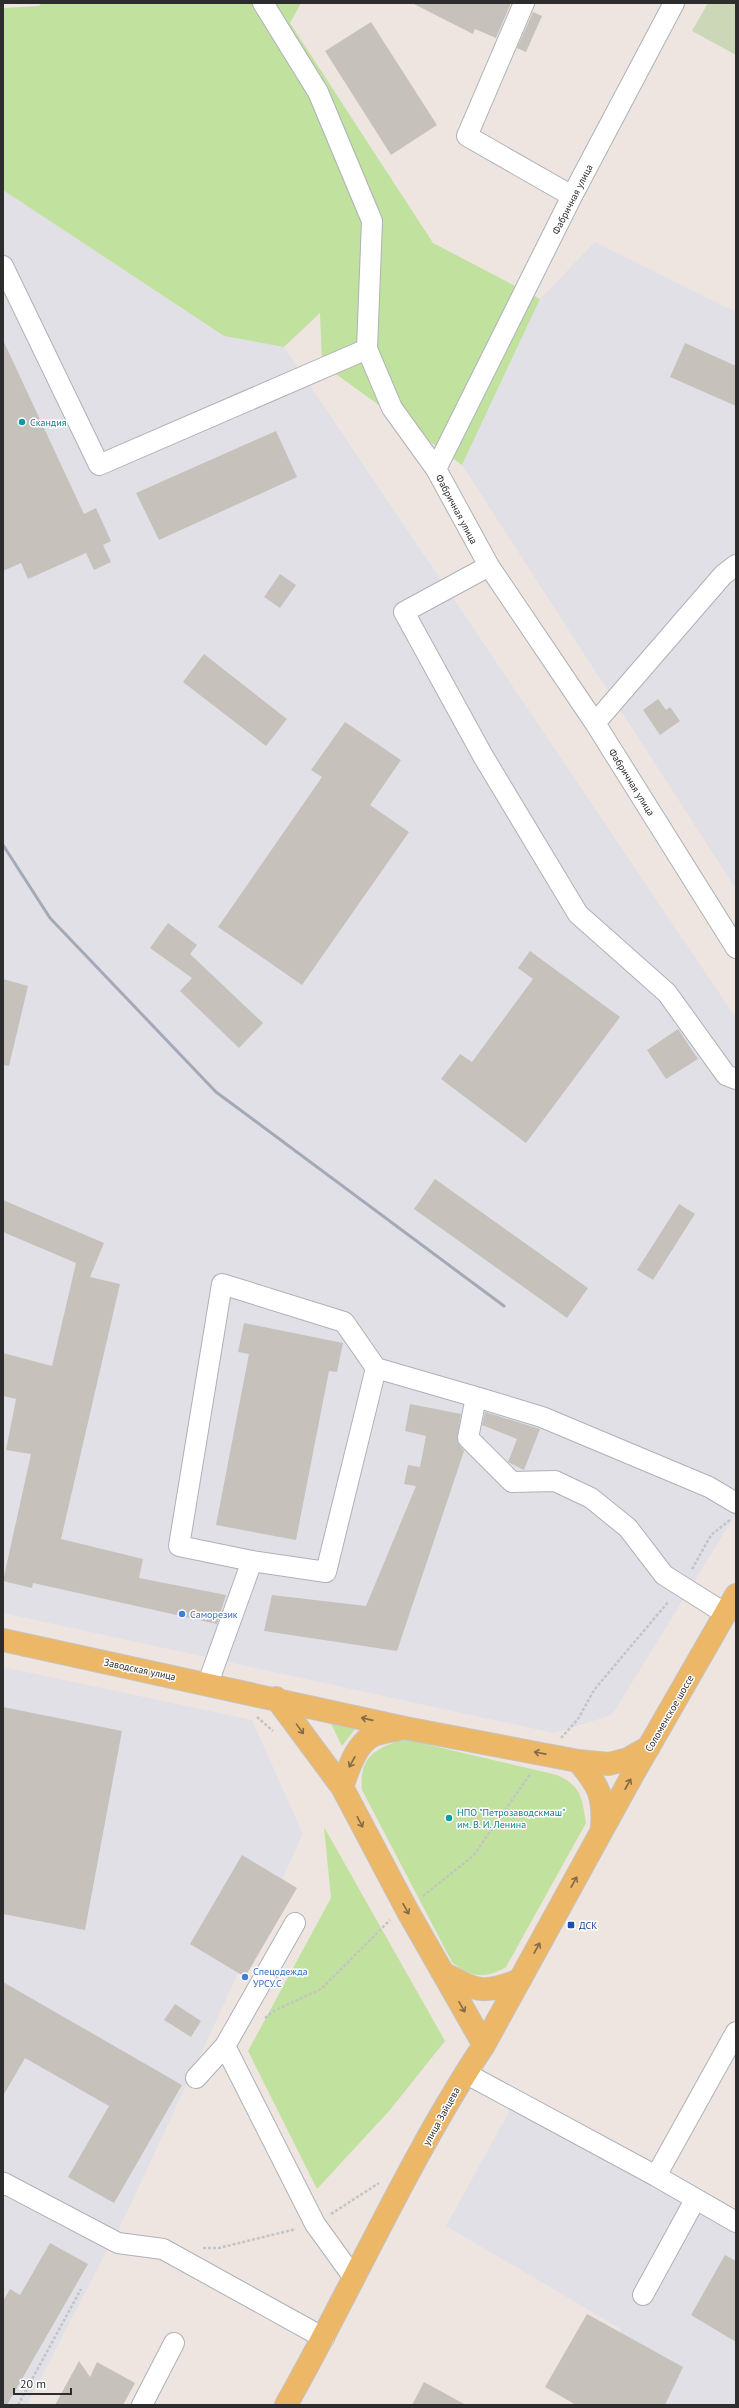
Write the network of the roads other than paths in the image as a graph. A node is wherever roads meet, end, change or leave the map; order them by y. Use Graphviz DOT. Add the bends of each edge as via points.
graph roads {
  1 [pos="263,3"];
  2 [pos="524,3"];
  3 [pos="674,3"];
  4 [pos="572,196"];
  5 [pos="3,266"];
  6 [pos="367,349"];
  7 [pos="436,469"];
  8 [pos="736,565"];
  9 [pos="489,566"];
  10 [pos="595,723"];
  11 [pos="736,948"];
  12 [pos="736,1079"];
  13 [pos="376,1368"];
  14 [pos="476,1397"];
  15 [pos="736,1503"];
  16 [pos="252,1561"];
  17 [pos="731,1604"];
  18 [pos="3,1640"];
  19 [pos="208,1683"];
  20 [pos="276,1698"];
  21 [pos="405,1728"];
  22 [pos="649,1747"];
  23 [pos="578,1761"];
  24 [pos="342,1787"];
  25 [pos="602,1830"];
  26 [pos="295,1923"];
  27 [pos="443,1973"];
  28 [pos="520,1980"];
  29 [pos="736,2032"];
  30 [pos="484,2045"];
  31 [pos="225,2046"];
  32 [pos="465,2073"];
  33 [pos="196,2078"];
  34 [pos="656,2176"];
  35 [pos="3,2185"];
  36 [pos="695,2200"];
  37 [pos="736,2222"];
  38 [pos="354,2278"];
  39 [pos="643,2295"];
  40 [pos="324,2338"];
  41 [pos="174,2343"];
  42 [pos="142,2405"];
  43 [pos="286,2405"];
  1 -- 6 [label="street" via="318,92 372,221"];
  2 -- 4 [label="street" via="467,136"];
  3 -- 4 [label="street, Фабричная улица"];
  4 -- 7 [label="street, Фабричная улица"];
  5 -- 6 [label="street" via="98,465"];
  6 -- 7 [label="street" via="392,408"];
  7 -- 9 [label="street, Фабричная улица"];
  8 -- 10 [label="street" via="722,575"];
  9 -- 10 [label="street, Фабричная улица"];
  9 -- 12 [label="street" via="404,612 483,756 578,914 667,992 726,1075"];
  10 -- 11 [label="street, Фабричная улица"];
  13 -- 14 [label="street"];
  13 -- 16 [label="street" via="326,1572"];
  13 -- 16 [label="street" via="344,1322 222,1284 179,1546"];
  14 -- 15 [label="street" via="542,1417 710,1487"];
  14 -- 17 [label="street" via="468,1438 512,1482 555,1481 591,1498 628,1528 664,1575 682,1586"];
  16 -- 19 [label="street"];
  17 -- 22 [label="main road, Соломенское шоссе"];
  18 -- 19 [label="main road, Заводская улица"];
  19 -- 20 [label="main road, Заводская улица"];
  21 -- 20 [label="main road, Заводская улица, one-way"];
  20 -- 24 [label="main road, one-way"];
  23 -- 21 [label="main road, Заводская улица, one-way"];
  21 -- 24 [label="main road, one-way" via="371,1736 350,1765"];
  22 -- 23 [label="main road, Заводская улица" via="628,1759 609,1764"];
  25 -- 22 [label="main road, Соломенское шоссе, one-way"];
  23 -- 25 [label="main road" via="594,1780 604,1803"];
  24 -- 27 [label="main road, one-way"];
  28 -- 25 [label="main road, улица Зайцева, one-way"];
  26 -- 31 [label="street"];
  27 -- 28 [label="main road" via="476,1990 495,1990"];
  27 -- 30 [label="main road, one-way"];
  28 -- 30 [label="main road, улица Зайцева"];
  29 -- 34 [label="street"];
  30 -- 32 [label="main road, улица Зайцева"];
  31 -- 33 [label="street"];
  31 -- 38 [label="street" via="315,2224"];
  32 -- 34 [label="street"];
  32 -- 38 [label="main road, улица Зайцева"];
  34 -- 36 [label="street"];
  35 -- 40 [label="street" via="4,2183 118,2243 163,2249"];
  36 -- 37 [label="street"];
  36 -- 39 [label="street"];
  38 -- 40 [label="main road, улица Зайцева"];
  40 -- 43 [label="main road, улица Зайцева"];
  41 -- 42 [label="street"];
}
